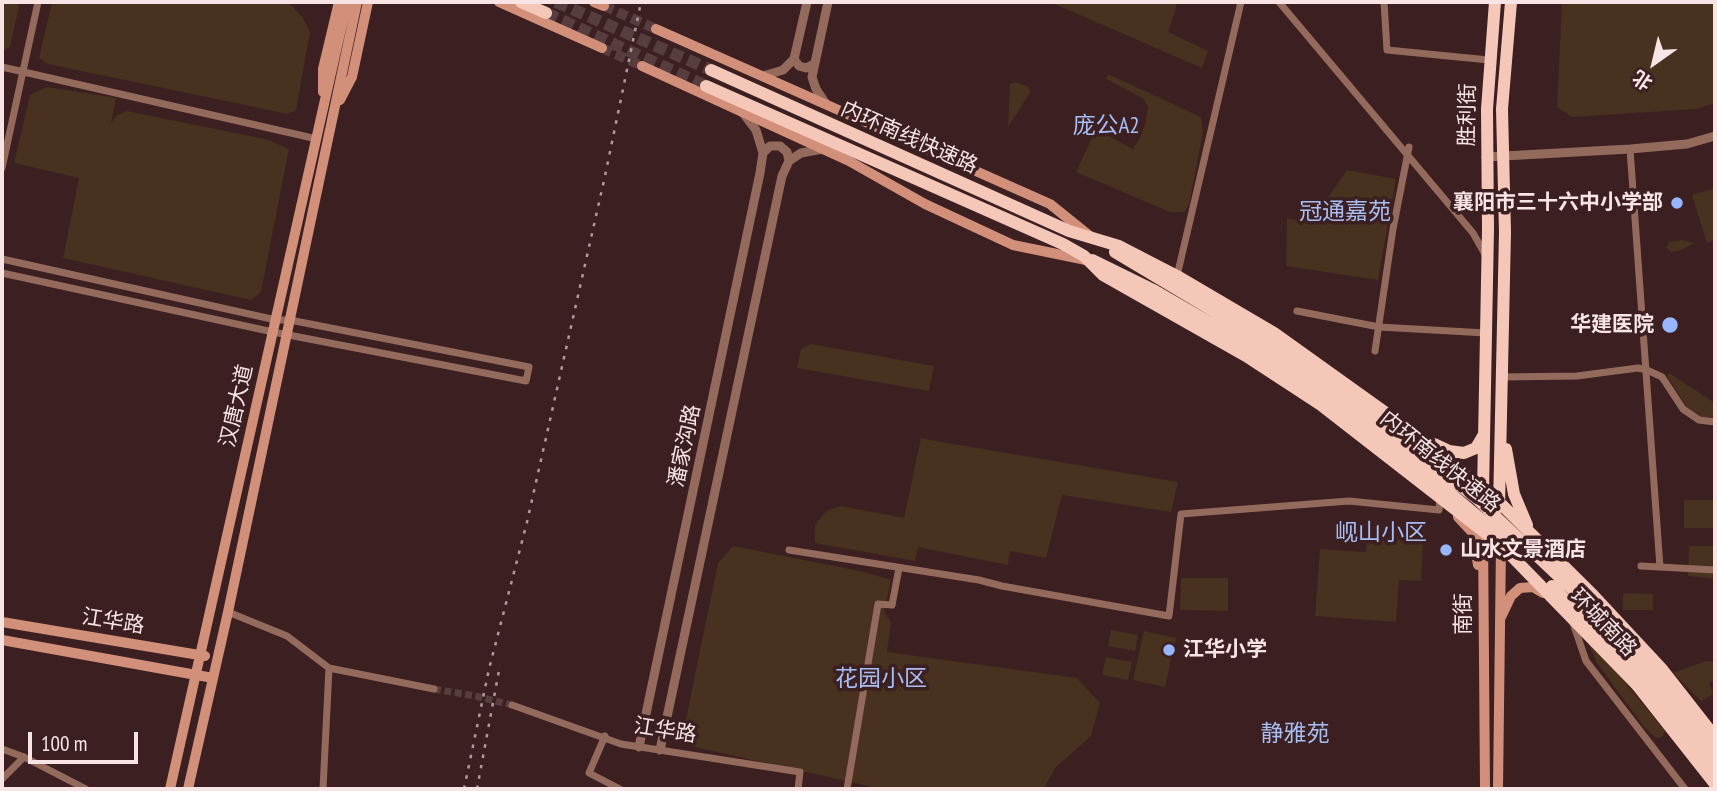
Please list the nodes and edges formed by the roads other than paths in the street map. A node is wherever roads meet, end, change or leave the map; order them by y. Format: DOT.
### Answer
graph roads {
  1 [pos="38,2"];
  2 [pos="339,2"];
  3 [pos="347,2"];
  4 [pos="357,2"];
  5 [pos="368,2"];
  6 [pos="499,2"];
  7 [pos="522,2"];
  8 [pos="807,2"];
  9 [pos="828,2"];
  10 [pos="1241,2"];
  11 [pos="1279,2"];
  12 [pos="1384,2"];
  13 [pos="1495,2"];
  14 [pos="1511,2"];
  15 [pos="547,13"];
  16 [pos="656,29"];
  17 [pos="346,32"];
  18 [pos="602,48"];
  19 [pos="794,59"];
  20 [pos="1489,60"];
  21 [pos="814,64"];
  22 [pos="642,66"];
  23 [pos="2,67"];
  24 [pos="711,70"];
  25 [pos="23,71"];
  26 [pos="763,76"];
  27 [pos="706,86"];
  28 [pos="826,104"];
  29 [pos="329,109"];
  30 [pos="743,113"];
  31 [pos="871,124"];
  32 [pos="1715,136"];
  33 [pos="317,139"];
  34 [pos="865,139"];
  35 [pos="823,149"];
  36 [pos="1630,149"];
  37 [pos="1408,151"];
  38 [pos="763,153"];
  39 [pos="1486,156"];
  40 [pos="1502,156"];
  41 [pos="789,161"];
  42 [pos="2,169"];
  43 [pos="1488,229"];
  44 [pos="1093,238"];
  45 [pos="1086,258"];
  46 [pos="2,259"];
  47 [pos="1488,259"];
  48 [pos="2,273"];
  49 [pos="1177,276"];
  50 [pos="1158,285"];
  51 [pos="1297,311"];
  52 [pos="1171,313"];
  53 [pos="276,320"];
  54 [pos="290,320"];
  55 [pos="1379,327"];
  56 [pos="273,332"];
  57 [pos="1486,333"];
  58 [pos="287,334"];
  59 [pos="1375,351"];
  60 [pos="1647,370"];
  61 [pos="1501,377"];
  62 [pos="1500,405"];
  63 [pos="1715,422"];
  64 [pos="1416,436"];
  65 [pos="1483,436"];
  66 [pos="1483,489"];
  67 [pos="1443,499"];
  68 [pos="1499,502"];
  69 [pos="1483,531"];
  70 [pos="1501,545"];
  71 [pos="789,550"];
  72 [pos="1557,559"];
  73 [pos="1641,566"];
  74 [pos="1660,567"];
  75 [pos="899,568"];
  76 [pos="1715,570"];
  77 [pos="1550,596"];
  78 [pos="1483,599"];
  79 [pos="228,612"];
  80 [pos="1570,617"];
  81 [pos="1500,620"];
  82 [pos="2,622"];
  83 [pos="2,640"];
  84 [pos="201,656"];
  85 [pos="218,659"];
  86 [pos="329,668"];
  87 [pos="196,675"];
  88 [pos="213,678"];
  89 [pos="434,689"];
  90 [pos="512,705"];
  91 [pos="605,736"];
  92 [pos="1715,737"];
  93 [pos="639,747"];
  94 [pos="2,749"];
  95 [pos="660,750"];
  96 [pos="1715,751"];
  97 [pos="24,757"];
  98 [pos="1715,768"];
  99 [pos="2,779"];
  100 [pos="1715,785"];
  101 [pos="86,789"];
  102 [pos="170,789"];
  103 [pos="188,789"];
  104 [pos="323,789"];
  105 [pos="620,789"];
  106 [pos="798,789"];
  107 [pos="847,789"];
  108 [pos="1485,789"];
  109 [pos="1498,789"];
  110 [pos="1685,789"];
  1 -- 25 [label="street"];
  2 -- 29 [label="main road"];
  3 -- 17 [label="main road"];
  4 -- 17 [label="main road"];
  5 -- 29 [label="main road"];
  6 -- 18 [label="main road"];
  7 -- 15 [label="highway"];
  8 -- 19 [label="street"];
  9 -- 21 [label="street"];
  10 -- 49 [label="street"];
  11 -- 37 [label="street"];
  12 -- 20 [label="street"];
  13 -- 20 [label="highway, 胜利街"];
  14 -- 40 [label="highway, 南街"];
  16 -- 26 [label="main road"];
  17 -- 29 [label="main road, 汉唐大道"];
  19 -- 21 [label="street"];
  19 -- 26 [label="street"];
  20 -- 39 [label="highway, 胜利街"];
  21 -- 28 [label="street"];
  22 -- 30 [label="main road"];
  23 -- 25 [label="street"];
  24 -- 34 [label="highway, 内环南线快速路"];
  25 -- 33 [label="street"];
  25 -- 42 [label="street"];
  26 -- 28 [label="main road"];
  27 -- 45 [label="highway, 内环南线快速路"];
  28 -- 31 [label="main road"];
  29 -- 33 [label="main road, 汉唐大道"];
  29 -- 54 [label="main road, 汉唐大道"];
  30 -- 35 [label="main road"];
  30 -- 38 [label="street"];
  31 -- 34 [label="main road"];
  31 -- 44 [label="main road"];
  32 -- 36 [label="street"];
  33 -- 53 [label="main road, 汉唐大道"];
  34 -- 44 [label="highway, 内环南线快速路"];
  35 -- 41 [label="street"];
  35 -- 45 [label="main road"];
  36 -- 40 [label="street"];
  36 -- 60 [label="street"];
  37 -- 47 [label="street"];
  37 -- 55 [label="street"];
  38 -- 41 [label="street"];
  38 -- 93 [label="street, 潘家沟路"];
  39 -- 40 [label="street"];
  39 -- 43 [label="highway, 胜利街"];
  40 -- 61 [label="highway, 南街"];
  41 -- 95 [label="street, 潘家沟路"];
  43 -- 47 [label="highway, 南街"];
  44 -- 49 [label="highway, 内环南线快速路"];
  44 -- 50 [label="highway, 内环南线快速路"];
  45 -- 50 [label="highway, 内环南线快速路"];
  45 -- 52 [label="highway, 内环南线快速路"];
  46 -- 53 [label="street"];
  47 -- 57 [label="highway, 南街"];
  48 -- 56 [label="street"];
  49 -- 64 [label="highway, 环城南路"];
  50 -- 96 [label="highway, 内环南线快速路"];
  50 -- 98 [label="highway, 内环南线快速路"];
  51 -- 55 [label="street"];
  52 -- 67 [label="highway, 环城南路"];
  53 -- 54 [label="street"];
  53 -- 56 [label="main road, 汉唐大道"];
  54 -- 58 [label="main road, 汉唐大道"];
  54 -- 58 [label="street"];
  55 -- 57 [label="street"];
  55 -- 59 [label="street"];
  56 -- 58 [label="street"];
  56 -- 84 [label="main road, 汉唐大道"];
  57 -- 65 [label="highway, 南街"];
  58 -- 79 [label="main road, 汉唐大道"];
  60 -- 61 [label="street"];
  60 -- 63 [label="street"];
  60 -- 74 [label="street"];
  61 -- 62 [label="highway, 南街"];
  62 -- 68 [label="highway, 南街"];
  62 -- 72 [label="highway"];
  64 -- 65 [label="highway"];
  64 -- 66 [label="highway, 环城南路"];
  65 -- 66 [label="highway, 南街"];
  66 -- 68 [label="highway, 环城南路"];
  66 -- 69 [label="highway, 南街"];
  67 -- 69 [label="highway, 环城南路"];
  67 -- 75 [label="street"];
  67 -- 78 [label="main road"];
  68 -- 70 [label="highway, 南街"];
  68 -- 72 [label="highway, 环城南路"];
  69 -- 70 [label="highway, 环城南路"];
  69 -- 78 [label="main road, 南街"];
  70 -- 77 [label="highway, 环城南路"];
  70 -- 81 [label="main road, 南街"];
  71 -- 75 [label="street"];
  72 -- 92 [label="highway, 环城南路"];
  73 -- 74 [label="street"];
  74 -- 76 [label="street"];
  75 -- 107 [label="street"];
  77 -- 80 [label="highway, 环城南路"];
  77 -- 81 [label="main road"];
  78 -- 108 [label="main road, 南街"];
  79 -- 85 [label="main road, 汉唐大道"];
  79 -- 86 [label="street"];
  80 -- 100 [label="highway, 环城南路"];
  80 -- 110 [label="street"];
  81 -- 109 [label="main road, 南街"];
  82 -- 84 [label="main road, 江华路"];
  83 -- 87 [label="main road, 江华路"];
  84 -- 85 [label="main road, 江华路"];
  84 -- 87 [label="main road, 汉唐大道"];
  85 -- 88 [label="main road, 汉唐大道"];
  86 -- 89 [label="street"];
  86 -- 104 [label="street"];
  87 -- 88 [label="main road, 江华路"];
  87 -- 102 [label="main road, 汉唐大道"];
  88 -- 103 [label="main road, 汉唐大道"];
  90 -- 91 [label="street, 江华路"];
  91 -- 93 [label="street, 江华路"];
  91 -- 105 [label="street"];
  93 -- 95 [label="street, 江华路"];
  94 -- 97 [label="street"];
  95 -- 106 [label="street, 江华路"];
  97 -- 99 [label="street"];
  97 -- 101 [label="street"];
}
